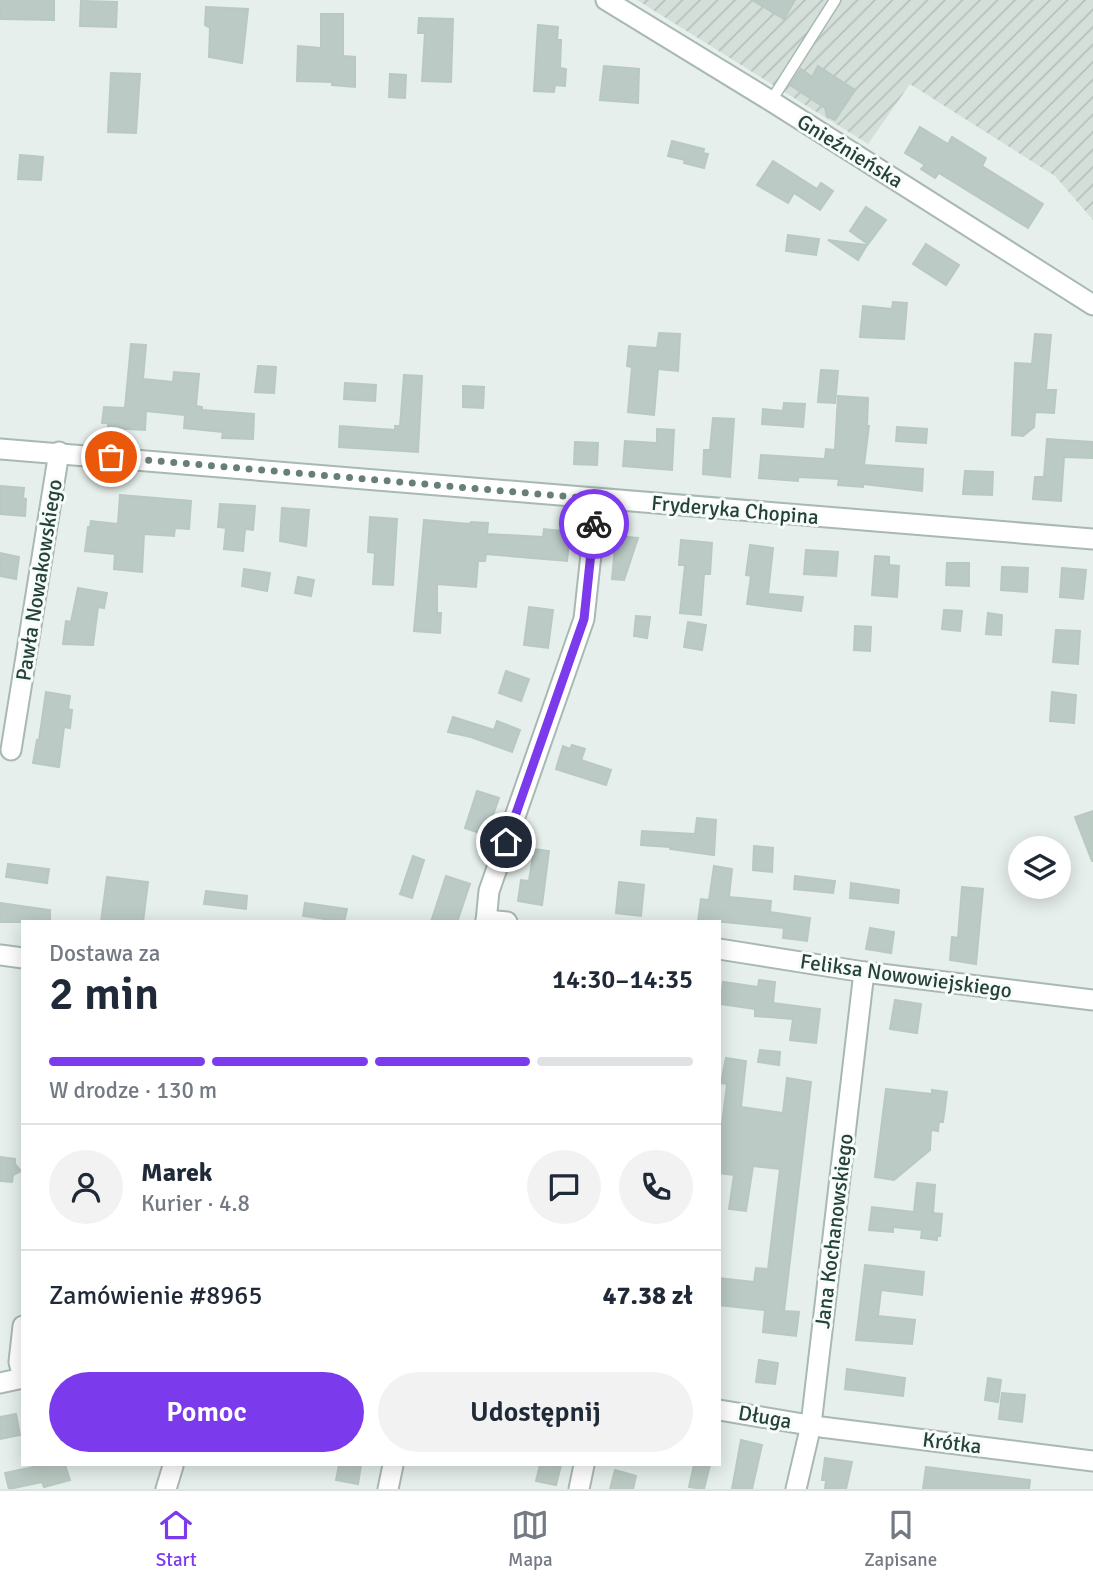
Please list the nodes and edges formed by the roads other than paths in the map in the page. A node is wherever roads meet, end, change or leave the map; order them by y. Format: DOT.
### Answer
graph roads {
  1 [pos="606,0"];
  2 [pos="835,0"];
  3 [pos="771,101"];
  4 [pos="1093,305"];
  5 [pos="0,449"];
  6 [pos="59,452"];
  7 [pos="597,499"];
  8 [pos="1093,538"];
  9 [pos="12,750"];
  10 [pos="486,920"];
  11 [pos="721,949"];
  12 [pos="0,956"];
  13 [pos="21,958"];
  14 [pos="864,972"];
  15 [pos="1093,1000"];
  16 [pos="21,1344"];
  17 [pos="21,1370"];
  18 [pos="21,1378"];
  19 [pos="0,1383"];
  20 [pos="721,1410"];
  21 [pos="811,1425"];
  22 [pos="1093,1461"];
  23 [pos="173,1466"];
  24 [pos="393,1466"];
  25 [pos="584,1466"];
  26 [pos="166,1489"];
  27 [pos="388,1489"];
  28 [pos="579,1489"];
  29 [pos="796,1489"];
  1 -- 3 [label="street, Gnieźnieńska"];
  2 -- 3 [label="lane"];
  3 -- 4 [label="street, Gnieźnieńska"];
  5 -- 6 [label="street, Fryderyka Chopina"];
  6 -- 7 [label="street, Fryderyka Chopina"];
  6 -- 9 [label="street, Pawła Nowakowskiego"];
  7 -- 8 [label="street, Fryderyka Chopina"];
  7 -- 10 [label="street"];
  11 -- 14 [label="street, Feliksa Nowowiejskiego"];
  12 -- 13 [label="street"];
  14 -- 15 [label="street, Feliksa Nowowiejskiego"];
  14 -- 21 [label="street, Jana Kochanowskiego"];
  16 -- 17 [label="street"];
  18 -- 19 [label="street"];
  20 -- 21 [label="street, Długa"];
  21 -- 22 [label="street, Krótka"];
  21 -- 29 [label="street, Jana Kochanowskiego"];
  23 -- 26 [label="street"];
  24 -- 27 [label="street"];
  25 -- 28 [label="street"];
}
